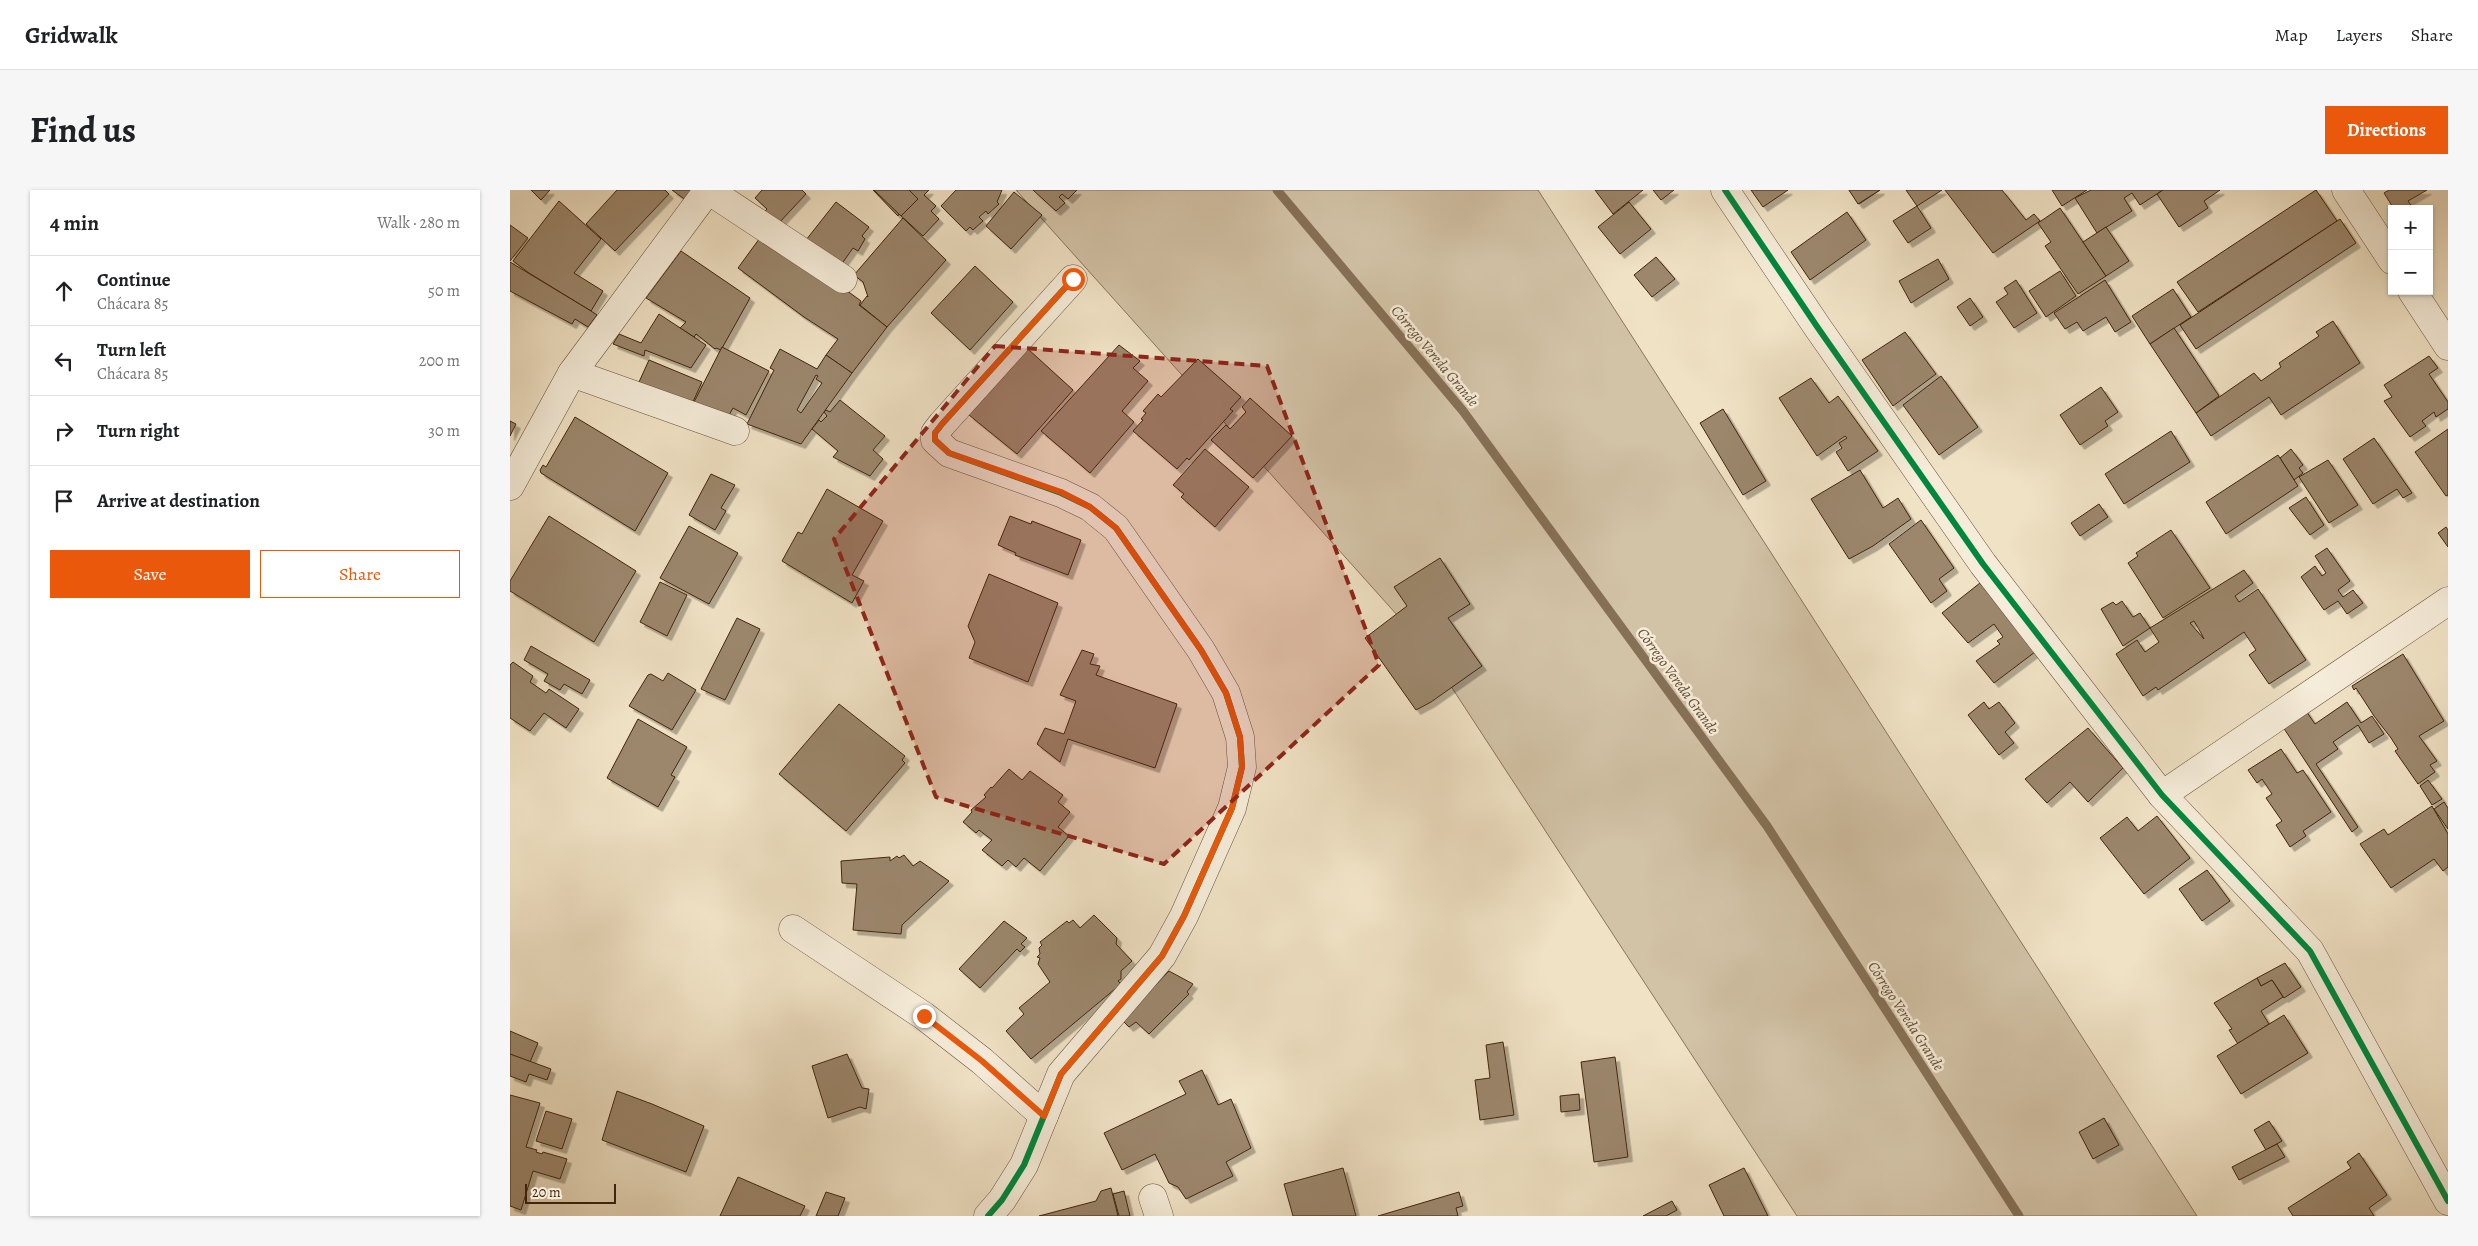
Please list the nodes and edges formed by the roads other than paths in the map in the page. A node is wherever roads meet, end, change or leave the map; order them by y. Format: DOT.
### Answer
graph roads {
  1 [pos="708,190"];
  2 [pos="1726,190"];
  3 [pos="2346,190"];
  4 [pos="2388,254"];
  5 [pos="843,279"];
  6 [pos="1073,279"];
  7 [pos="2415,295"];
  8 [pos="2448,346"];
  9 [pos="572,373"];
  10 [pos="734,431"];
  11 [pos="510,486"];
  12 [pos="2448,600"];
  13 [pos="2162,795"];
  14 [pos="792,929"];
  15 [pos="1044,1116"];
  16 [pos="2448,1200"];
  17 [pos="988,1216"];
  1 -- 5 [label="street"];
  1 -- 9 [label="street"];
  2 -- 13 [label="street"];
  3 -- 4 [label="street"];
  6 -- 15 [label="street"];
  7 -- 8 [label="street"];
  9 -- 10 [label="street"];
  9 -- 11 [label="street"];
  12 -- 13 [label="street"];
  13 -- 16 [label="street"];
  14 -- 15 [label="street"];
  15 -- 17 [label="street"];
}
